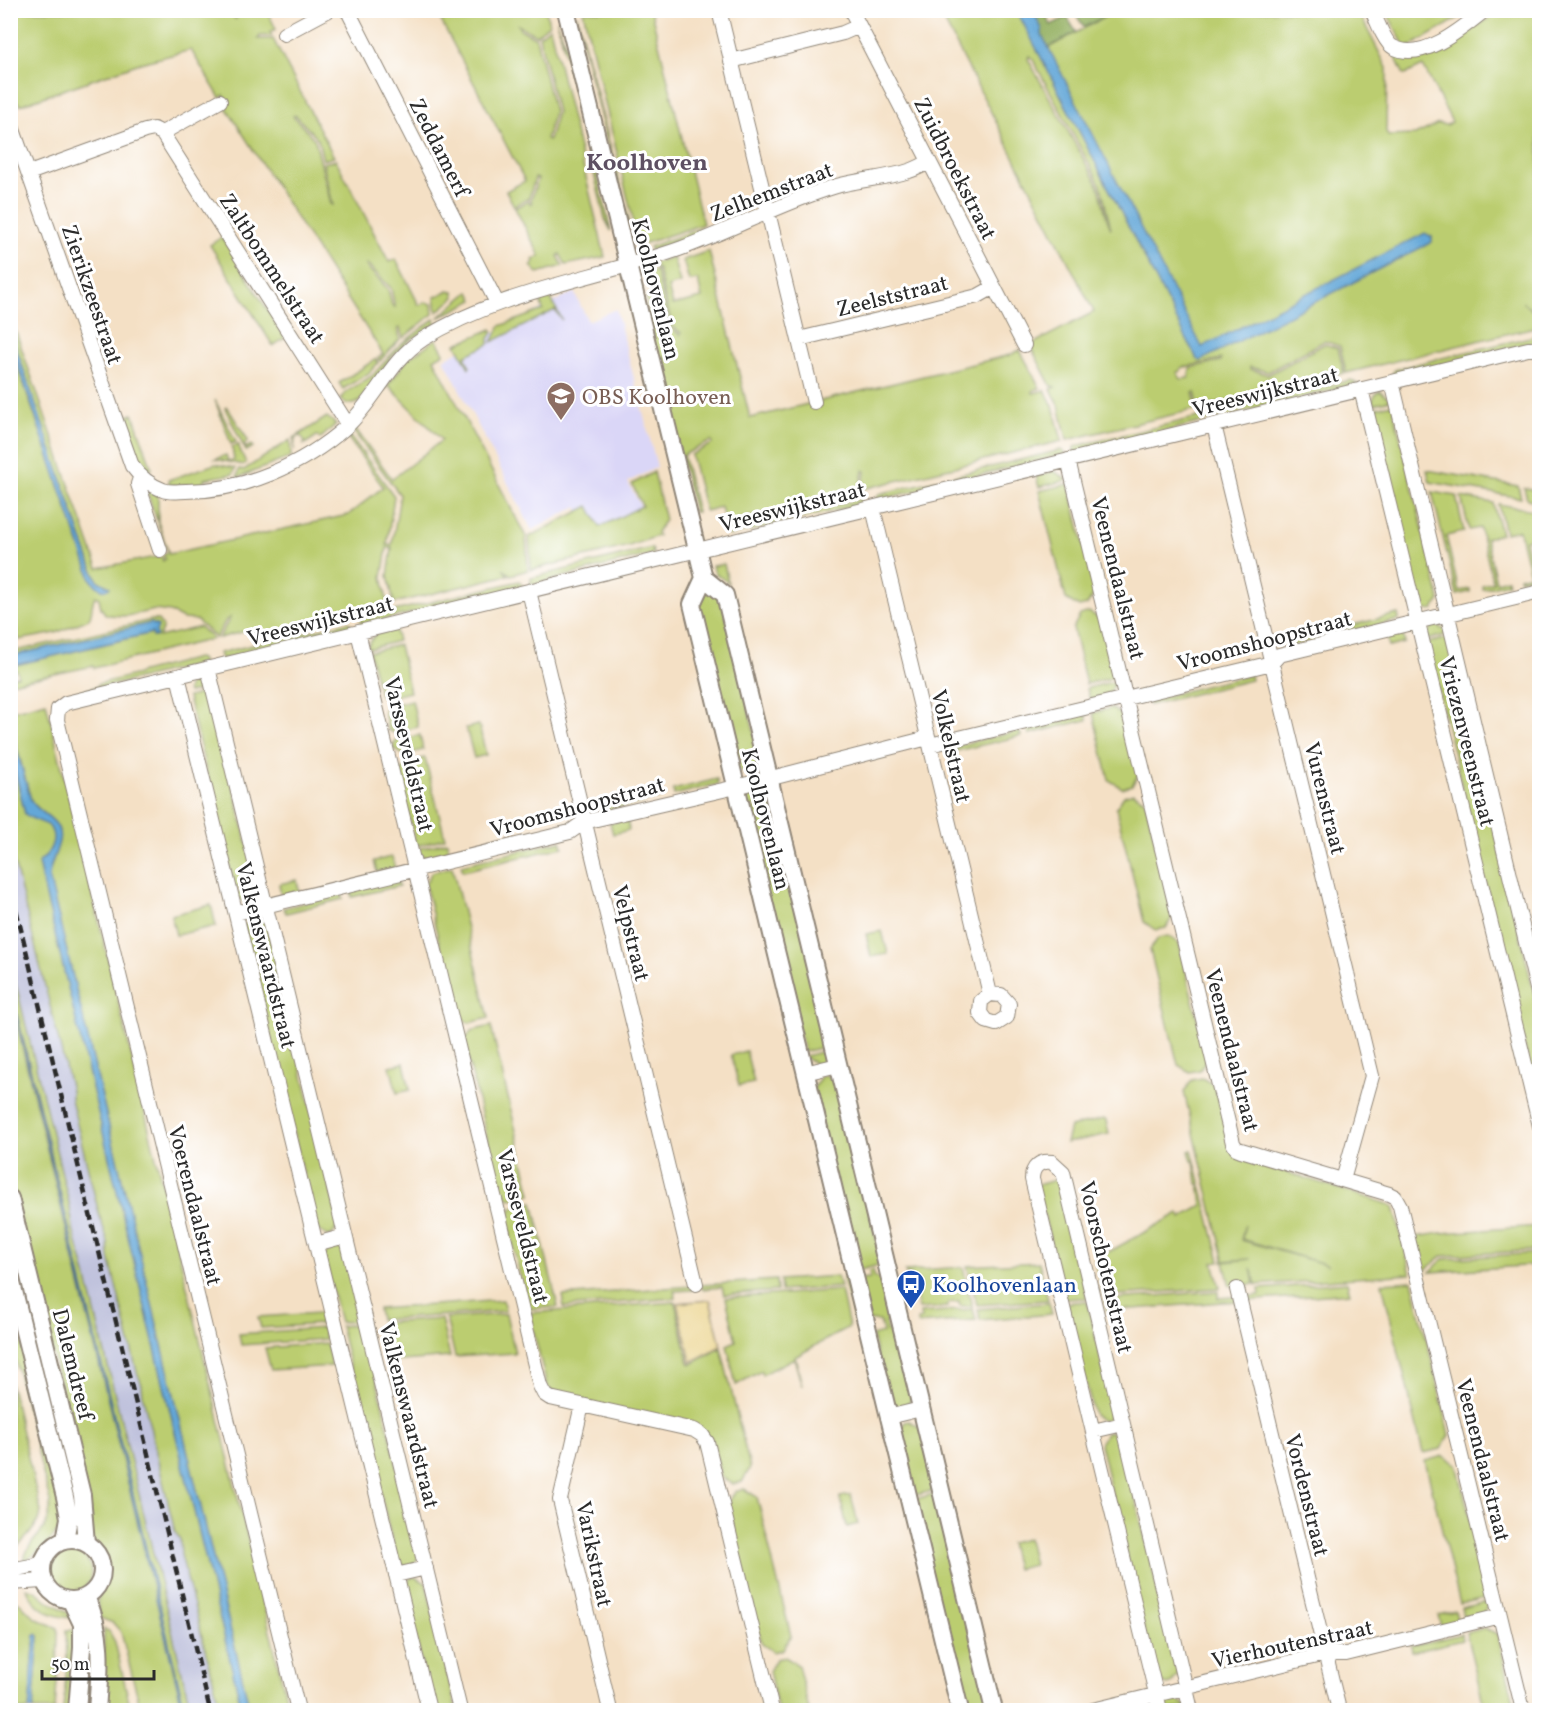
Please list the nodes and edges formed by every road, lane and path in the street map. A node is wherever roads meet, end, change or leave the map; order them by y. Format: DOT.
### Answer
graph roads {
  1 [pos="329,10"];
  2 [pos="346,10"];
  3 [pos="566,10"];
  4 [pos="719,10"];
  5 [pos="851,10"];
  6 [pos="1372,10"];
  7 [pos="1485,10"];
  8 [pos="859,26"];
  9 [pos="284,33"];
  10 [pos="731,61"];
  11 [pos="220,101"];
  12 [pos="10,121"];
  13 [pos="162,133"];
  14 [pos="929,162"];
  15 [pos="29,172"];
  16 [pos="767,211"];
  17 [pos="629,264"];
  18 [pos="994,287"];
  19 [pos="497,303"];
  20 [pos="799,339"];
  21 [pos="1024,345"];
  22 [pos="1539,350"];
  23 [pos="1392,382"];
  24 [pos="1361,389"];
  25 [pos="814,402"];
  26 [pos="348,425"];
  27 [pos="1214,425"];
  28 [pos="1068,460"];
  29 [pos="140,478"];
  30 [pos="873,508"];
  31 [pos="160,550"];
  32 [pos="697,550"];
  33 [pos="704,578"];
  34 [pos="529,591"];
  35 [pos="1539,592"];
  36 [pos="1448,614"];
  37 [pos="1417,622"];
  38 [pos="358,632"];
  39 [pos="1272,663"];
  40 [pos="208,668"];
  41 [pos="178,676"];
  42 [pos="1126,697"];
  43 [pos="58,709"];
  44 [pos="929,741"];
  45 [pos="770,778"];
  46 [pos="736,787"];
  47 [pos="584,822"];
  48 [pos="415,870"];
  49 [pos="265,905"];
  50 [pos="236,913"];
  51 [pos="990,994"];
  52 [pos="1539,1000"];
  53 [pos="838,1065"];
  54 [pos="805,1073"];
  55 [pos="1537,1102"];
  56 [pos="1539,1126"];
  57 [pos="1343,1179"];
  58 [pos="10,1198"];
  59 [pos="345,1236"];
  60 [pos="316,1244"];
  61 [pos="10,1275"];
  62 [pos="696,1284"];
  63 [pos="1237,1289"];
  64 [pos="582,1406"];
  65 [pos="921,1409"];
  66 [pos="888,1417"];
  67 [pos="1123,1424"];
  68 [pos="1093,1431"];
  69 [pos="65,1540"];
  70 [pos="86,1543"];
  71 [pos="426,1568"];
  72 [pos="10,1570"];
  73 [pos="43,1573"];
  74 [pos="396,1575"];
  75 [pos="10,1583"];
  76 [pos="79,1599"];
  77 [pos="1500,1616"];
  78 [pos="1325,1654"];
  79 [pos="1185,1688"];
  80 [pos="1156,1695"];
  81 [pos="77,1710"];
  82 [pos="97,1710"];
  83 [pos="298,1710"];
  84 [pos="429,1710"];
  85 [pos="460,1710"];
  86 [pos="610,1710"];
  87 [pos="772,1710"];
  88 [pos="960,1710"];
  89 [pos="994,1710"];
  90 [pos="1093,1710"];
  91 [pos="1160,1710"];
  92 [pos="1191,1710"];
  93 [pos="1339,1710"];
  94 [pos="1523,1710"];
  1 -- 9 [label="street"];
  2 -- 19 [label="street, Zeddamerf"];
  3 -- 17 [label="street, Koolhovenlaan"];
  4 -- 10 [label="street"];
  5 -- 8 [label="street, Zuidbroekstraat"];
  6 -- 7 [label="street"];
  8 -- 10 [label="street"];
  8 -- 14 [label="street, Zuidbroekstraat"];
  10 -- 16 [label="street"];
  11 -- 13 [label="street"];
  12 -- 15 [label="street, Zierikzeestraat"];
  13 -- 15 [label="street"];
  13 -- 26 [label="street, Zaltbommelstraat"];
  14 -- 16 [label="street, Zelhemstraat"];
  14 -- 18 [label="street, Zuidbroekstraat"];
  15 -- 29 [label="street, Zierikzeestraat"];
  16 -- 17 [label="street, Zelhemstraat"];
  16 -- 20 [label="street"];
  17 -- 19 [label="street"];
  17 -- 32 [label="street, Koolhovenlaan"];
  18 -- 20 [label="street, Zeelststraat"];
  18 -- 21 [label="street, Zuidbroekstraat"];
  19 -- 26 [label="street"];
  20 -- 25 [label="street"];
  22 -- 23 [label="street, Vreeswijkstraat"];
  23 -- 24 [label="street, Vreeswijkstraat"];
  23 -- 36 [label="street, Vriezenveenstraat"];
  24 -- 27 [label="street, Vreeswijkstraat"];
  24 -- 37 [label="street, Vriezenveenstraat"];
  26 -- 29 [label="street"];
  27 -- 28 [label="street, Vreeswijkstraat"];
  27 -- 39 [label="street, Vurenstraat"];
  28 -- 30 [label="street, Vreeswijkstraat"];
  28 -- 42 [label="street, Veenendaalstraat"];
  29 -- 31 [label="street, Zierikzeestraat"];
  30 -- 32 [label="street, Vreeswijkstraat"];
  30 -- 44 [label="street, Volkelstraat"];
  32 -- 33 [label="street, Koolhovenlaan"];
  32 -- 34 [label="street, Vreeswijkstraat"];
  33 -- 45 [label="street, Koolhovenlaan"];
  33 -- 46 [label="street, Koolhovenlaan"];
  34 -- 38 [label="street, Vreeswijkstraat"];
  34 -- 47 [label="street, Velpstraat"];
  35 -- 36 [label="street, Vroomshoopstraat"];
  36 -- 37 [label="street, Vroomshoopstraat"];
  36 -- 52 [label="street, Vriezenveenstraat"];
  37 -- 39 [label="street, Vroomshoopstraat"];
  37 -- 55 [label="street, Vriezenveenstraat"];
  38 -- 40 [label="street, Vreeswijkstraat"];
  38 -- 48 [label="street, Varsseveldstraat"];
  39 -- 42 [label="street, Vroomshoopstraat"];
  39 -- 57 [label="street, Vurenstraat"];
  40 -- 41 [label="street, Vreeswijkstraat"];
  40 -- 49 [label="street, Valkenswaardstraat"];
  41 -- 43 [label="street, Vreeswijkstraat"];
  41 -- 50 [label="street, Valkenswaardstraat"];
  42 -- 44 [label="street, Vroomshoopstraat"];
  42 -- 57 [label="street, Veenendaalstraat"];
  43 -- 83 [label="street, Voerendaalstraat"];
  44 -- 45 [label="street, Vroomshoopstraat"];
  44 -- 51 [label="street, Volkelstraat"];
  45 -- 46 [label="street, Vroomshoopstraat"];
  45 -- 53 [label="street, Koolhovenlaan"];
  46 -- 47 [label="street, Vroomshoopstraat"];
  46 -- 54 [label="street, Koolhovenlaan"];
  47 -- 48 [label="street, Vroomshoopstraat"];
  47 -- 62 [label="street, Velpstraat"];
  48 -- 49 [label="street, Vroomshoopstraat"];
  48 -- 64 [label="street, Varsseveldstraat"];
  49 -- 50 [label="street, Vroomshoopstraat"];
  49 -- 59 [label="street, Valkenswaardstraat"];
  50 -- 60 [label="street, Valkenswaardstraat"];
  53 -- 54 [label="street"];
  53 -- 65 [label="street, Koolhovenlaan"];
  54 -- 66 [label="street, Koolhovenlaan"];
  55 -- 56 [label="street, Vriezenveenstraat"];
  57 -- 77 [label="street, Veenendaalstraat"];
  58 -- 70 [label="street, Dalemdreef"];
  59 -- 60 [label="street"];
  59 -- 71 [label="street, Valkenswaardstraat"];
  60 -- 74 [label="street, Valkenswaardstraat"];
  61 -- 69 [label="street, Dalemdreef"];
  63 -- 78 [label="street, Vordenstraat"];
  64 -- 86 [label="street, Varikstraat"];
  64 -- 87 [label="street, Varsseveldstraat"];
  65 -- 66 [label="street"];
  65 -- 89 [label="street, Koolhovenlaan"];
  66 -- 88 [label="street, Koolhovenlaan"];
  67 -- 68 [label="street"];
  67 -- 68 [label="street, Voorschotenstraat"];
  67 -- 79 [label="street, Voorschotenstraat"];
  68 -- 80 [label="street, Voorschotenstraat"];
  69 -- 70 [label="street"];
  69 -- 73 [label="street"];
  70 -- 76 [label="street"];
  71 -- 74 [label="street"];
  71 -- 85 [label="street, Valkenswaardstraat"];
  72 -- 73 [label="street"];
  73 -- 75 [label="street"];
  73 -- 76 [label="street"];
  74 -- 84 [label="street, Valkenswaardstraat"];
  76 -- 81 [label="street"];
  76 -- 82 [label="street"];
  77 -- 78 [label="street, Vierhoutenstraat"];
  77 -- 94 [label="street, Veenendaalstraat"];
  78 -- 79 [label="street, Vierhoutenstraat"];
  78 -- 93 [label="street, Vordenstraat"];
  79 -- 80 [label="street, Vierhoutenstraat"];
  79 -- 92 [label="street, Voorschotenstraat"];
  80 -- 90 [label="street, Vierhoutenstraat"];
  80 -- 91 [label="street, Voorschotenstraat"];
}
